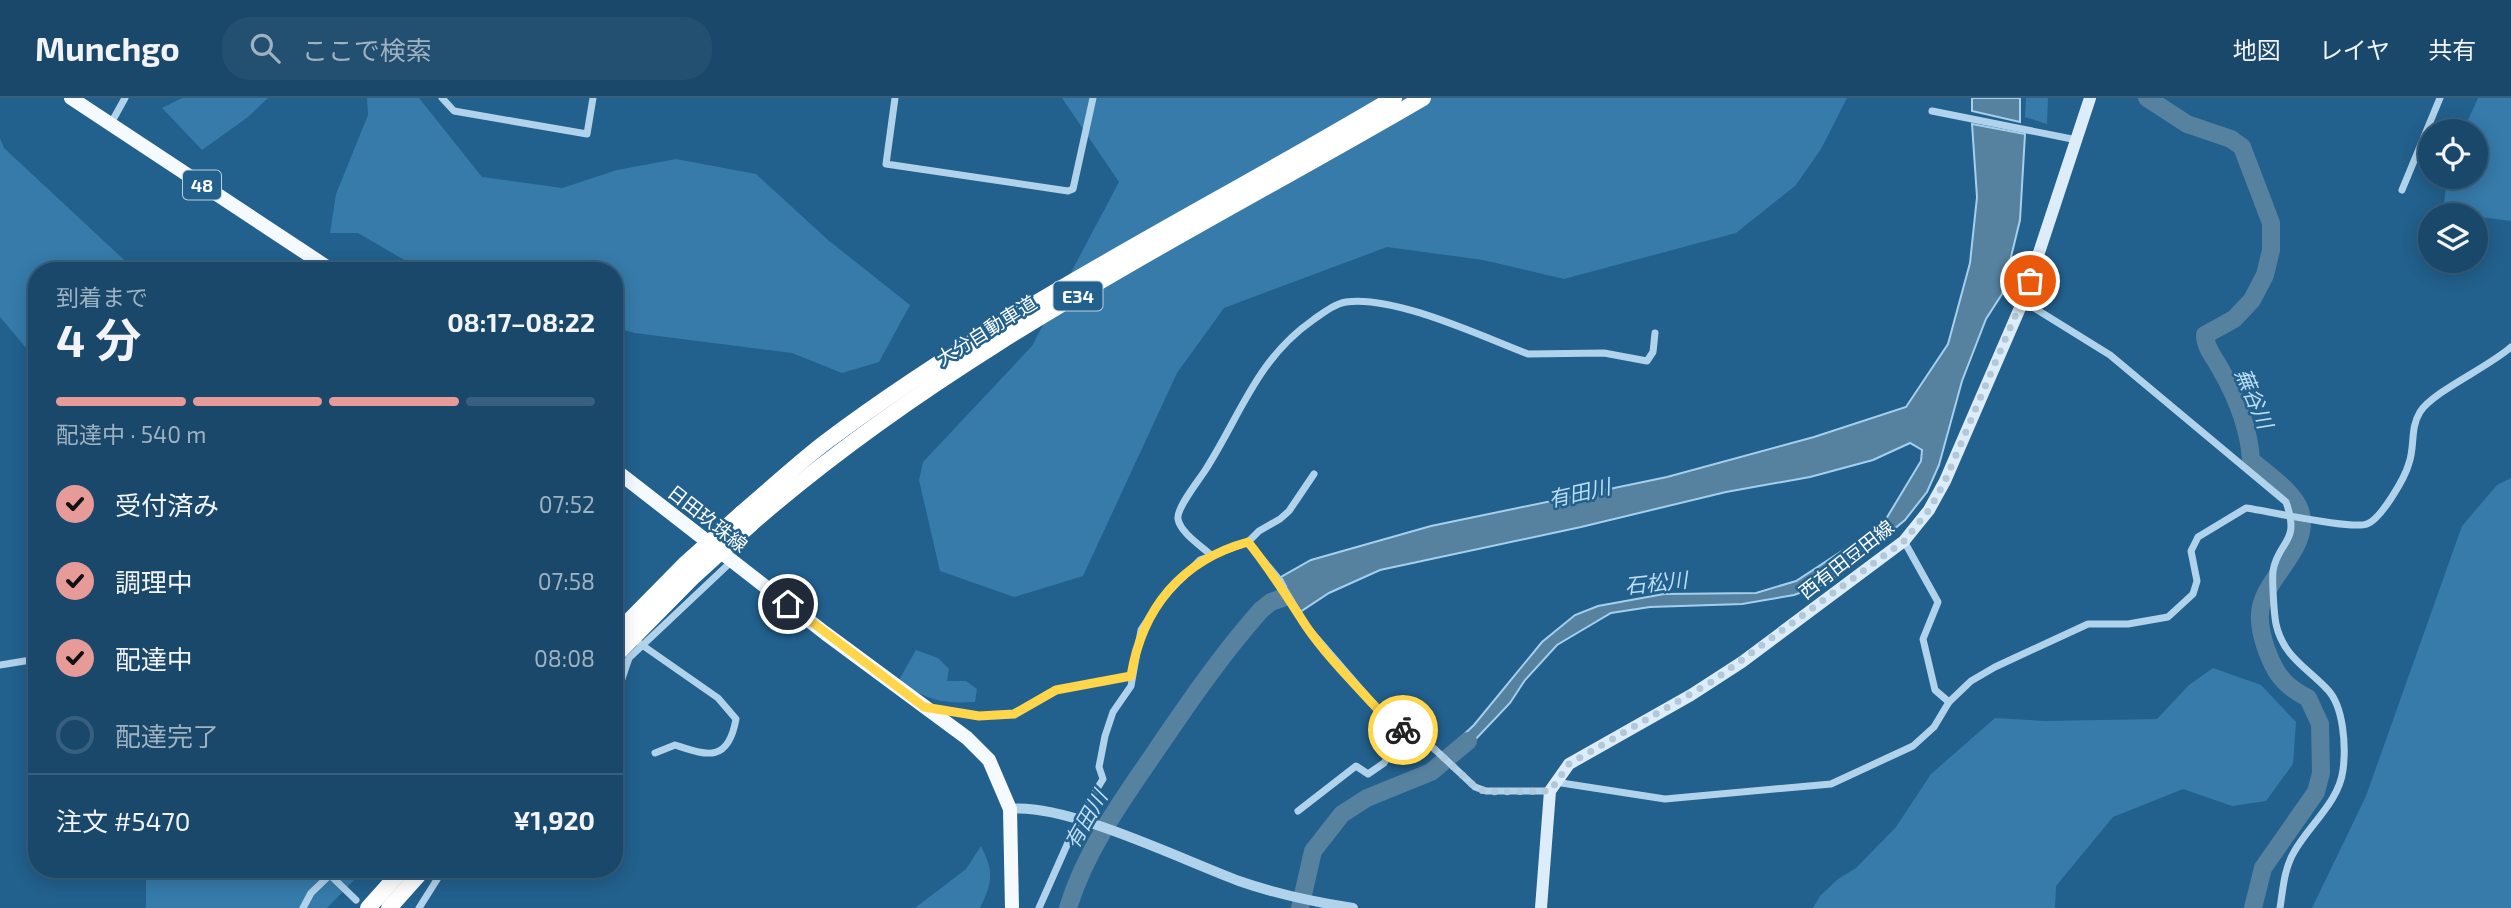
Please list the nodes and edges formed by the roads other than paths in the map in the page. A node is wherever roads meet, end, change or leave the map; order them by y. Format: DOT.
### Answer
graph roads {
  1 [pos="71,98"];
  2 [pos="125,98"];
  3 [pos="442,98"];
  4 [pos="593,98"];
  5 [pos="895,98"];
  6 [pos="1093,98"];
  7 [pos="1394,98"];
  8 [pos="1423,98"];
  9 [pos="2090,98"];
  10 [pos="2440,98"];
  11 [pos="1932,111"];
  12 [pos="110,126"];
  13 [pos="2077,141"];
  14 [pos="2402,190"];
  15 [pos="319,262"];
  16 [pos="2023,301"];
  17 [pos="1655,333"];
  18 [pos="2511,347"];
  19 [pos="1314,474"];
  20 [pos="623,476"];
  21 [pos="2293,515"];
  22 [pos="747,519"];
  23 [pos="1904,541"];
  24 [pos="1248,542"];
  25 [pos="1209,554"];
  26 [pos="732,561"];
  27 [pos="623,625"];
  28 [pos="623,627"];
  29 [pos="642,646"];
  30 [pos="623,648"];
  31 [pos="28,660"];
  32 [pos="0,665"];
  33 [pos="623,676"];
  34 [pos="1131,676"];
  35 [pos="1949,702"];
  36 [pos="924,707"];
  37 [pos="1405,730"];
  38 [pos="655,752"];
  39 [pos="1552,786"];
  40 [pos="1010,809"];
  41 [pos="1298,811"];
  42 [pos="1078,820"];
  43 [pos="326,878"];
  44 [pos="338,878"];
  45 [pos="393,878"];
  46 [pos="416,878"];
  47 [pos="438,878"];
  48 [pos="362,904"];
  49 [pos="303,908"];
  50 [pos="389,908"];
  51 [pos="419,908"];
  52 [pos="1013,908"];
  53 [pos="1039,908"];
  54 [pos="1353,908"];
  55 [pos="1541,908"];
  56 [pos="2280,908"];
  1 -- 12 [label="main road, 48"];
  2 -- 12 [label="street"];
  3 -- 4 [label="street"];
  5 -- 6 [label="street"];
  7 -- 22 [label="highway, 大分自動車道 / E34"];
  8 -- 22 [label="highway, 大分自動車道 / E34"];
  9 -- 13 [label="main road, 西有田豆田線"];
  10 -- 14 [label="street"];
  11 -- 13 [label="street"];
  12 -- 15 [label="main road, 48"];
  13 -- 16 [label="main road, 西有田豆田線"];
  16 -- 21 [label="street"];
  16 -- 23 [label="main road, 西有田豆田線"];
  17 -- 25 [label="street"];
  18 -- 21 [label="street"];
  19 -- 24 [label="street"];
  20 -- 26 [label="main road, 日田玖珠線"];
  21 -- 35 [label="street"];
  21 -- 56 [label="street"];
  22 -- 28 [label="highway, 大分自動車道 / E34, bridge"];
  22 -- 30 [label="highway, 大分自動車道 / E34, bridge"];
  23 -- 35 [label="street"];
  23 -- 39 [label="main road, 西有田豆田線"];
  24 -- 25 [label="street"];
  24 -- 37 [label="street"];
  25 -- 34 [label="street"];
  26 -- 29 [label="street"];
  26 -- 36 [label="main road, 日田玖珠線"];
  27 -- 29 [label="street"];
  29 -- 33 [label="street"];
  29 -- 38 [label="street"];
  31 -- 32 [label="street"];
  34 -- 36 [label="street"];
  34 -- 42 [label="street"];
  35 -- 39 [label="street"];
  36 -- 40 [label="main road, 日田玖珠線"];
  37 -- 39 [label="street"];
  37 -- 41 [label="street"];
  39 -- 55 [label="main road"];
  40 -- 42 [label="street"];
  40 -- 52 [label="main road, 日田玖珠線"];
  42 -- 53 [label="street"];
  42 -- 54 [label="street"];
  43 -- 49 [label="street"];
  44 -- 48 [label="street"];
  45 -- 48 [label="highway"];
  46 -- 50 [label="highway"];
  47 -- 51 [label="street"];
}
